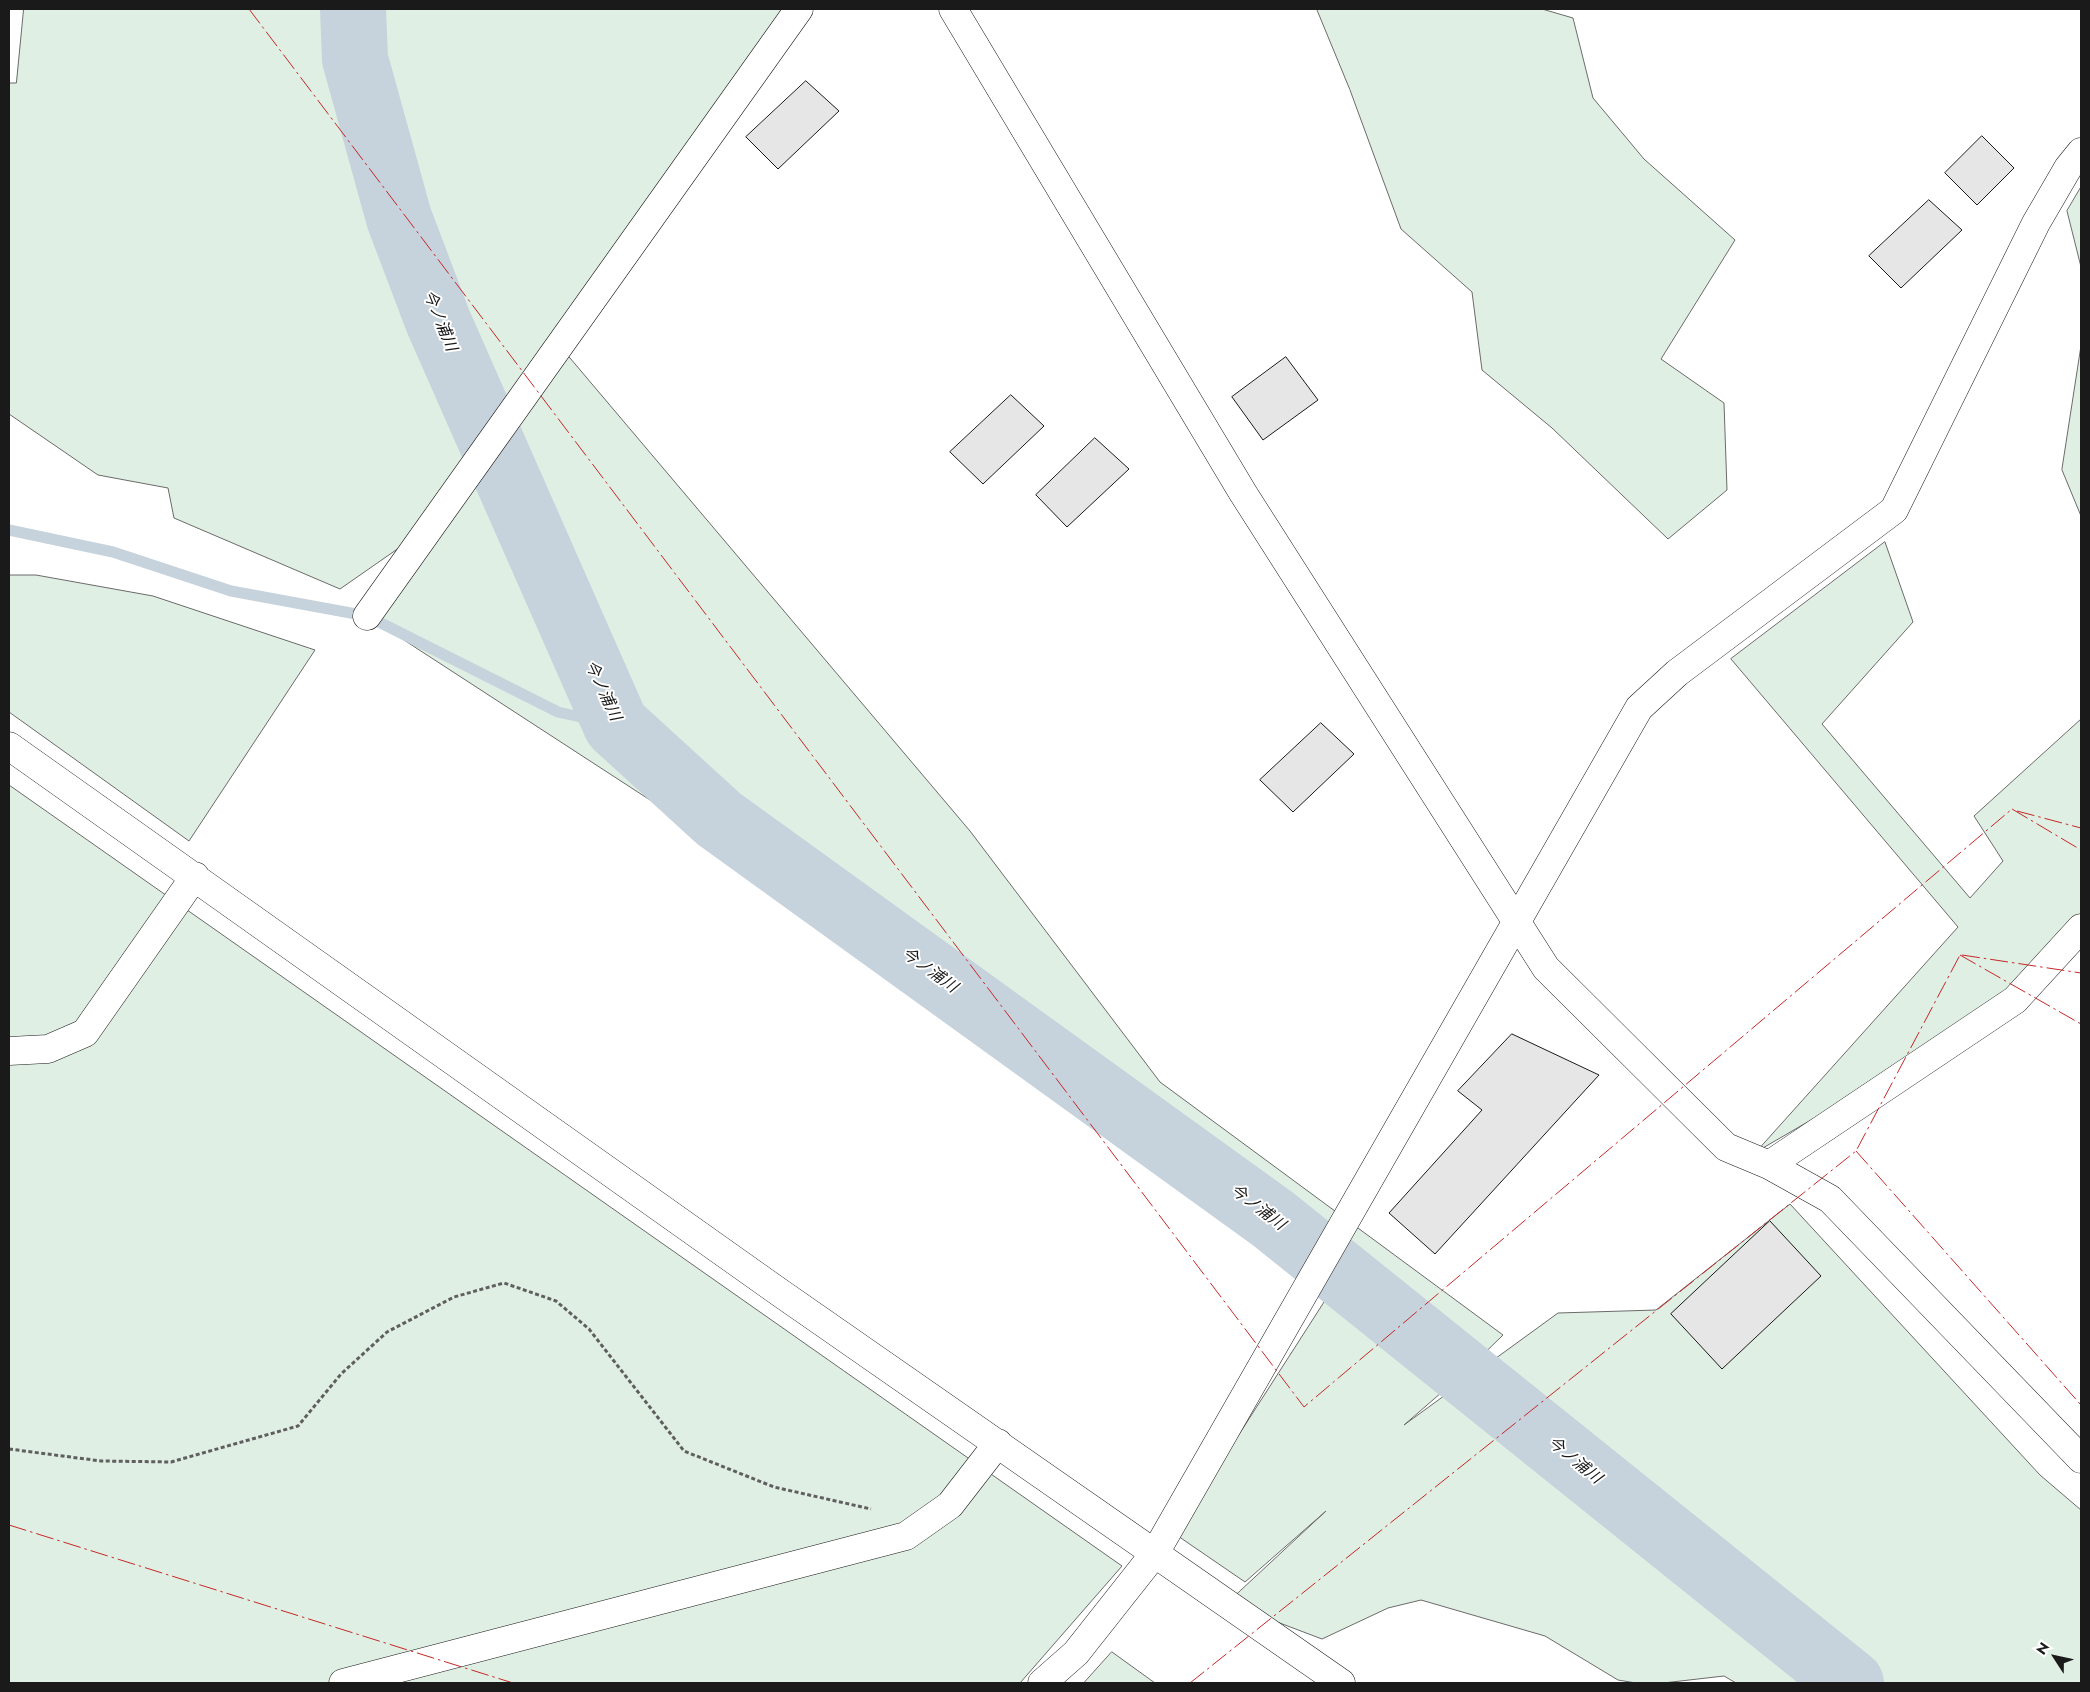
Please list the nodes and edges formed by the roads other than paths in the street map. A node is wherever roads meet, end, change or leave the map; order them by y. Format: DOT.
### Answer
graph roads {
  1 [pos="799,9"];
  2 [pos="953,9"];
  3 [pos="2081,152"];
  4 [pos="367,616"];
  5 [pos="9,746"];
  6 [pos="195,876"];
  7 [pos="1516,923"];
  8 [pos="2081,928"];
  9 [pos="9,1051"];
  10 [pos="1769,1165"];
  11 [pos="998,1443"];
  12 [pos="2081,1459"];
  13 [pos="1155,1553"];
  14 [pos="343,1683"];
  15 [pos="1042,1683"];
  16 [pos="1340,1683"];
  1 -- 4 [label="street"];
  2 -- 7 [label="street"];
  3 -- 7 [label="street"];
  5 -- 6 [label="street"];
  6 -- 9 [label="street"];
  6 -- 11 [label="street"];
  7 -- 10 [label="street"];
  7 -- 13 [label="street"];
  8 -- 10 [label="street"];
  10 -- 12 [label="street"];
  11 -- 13 [label="street"];
  11 -- 14 [label="street"];
  13 -- 15 [label="street"];
  13 -- 16 [label="street"];
}
